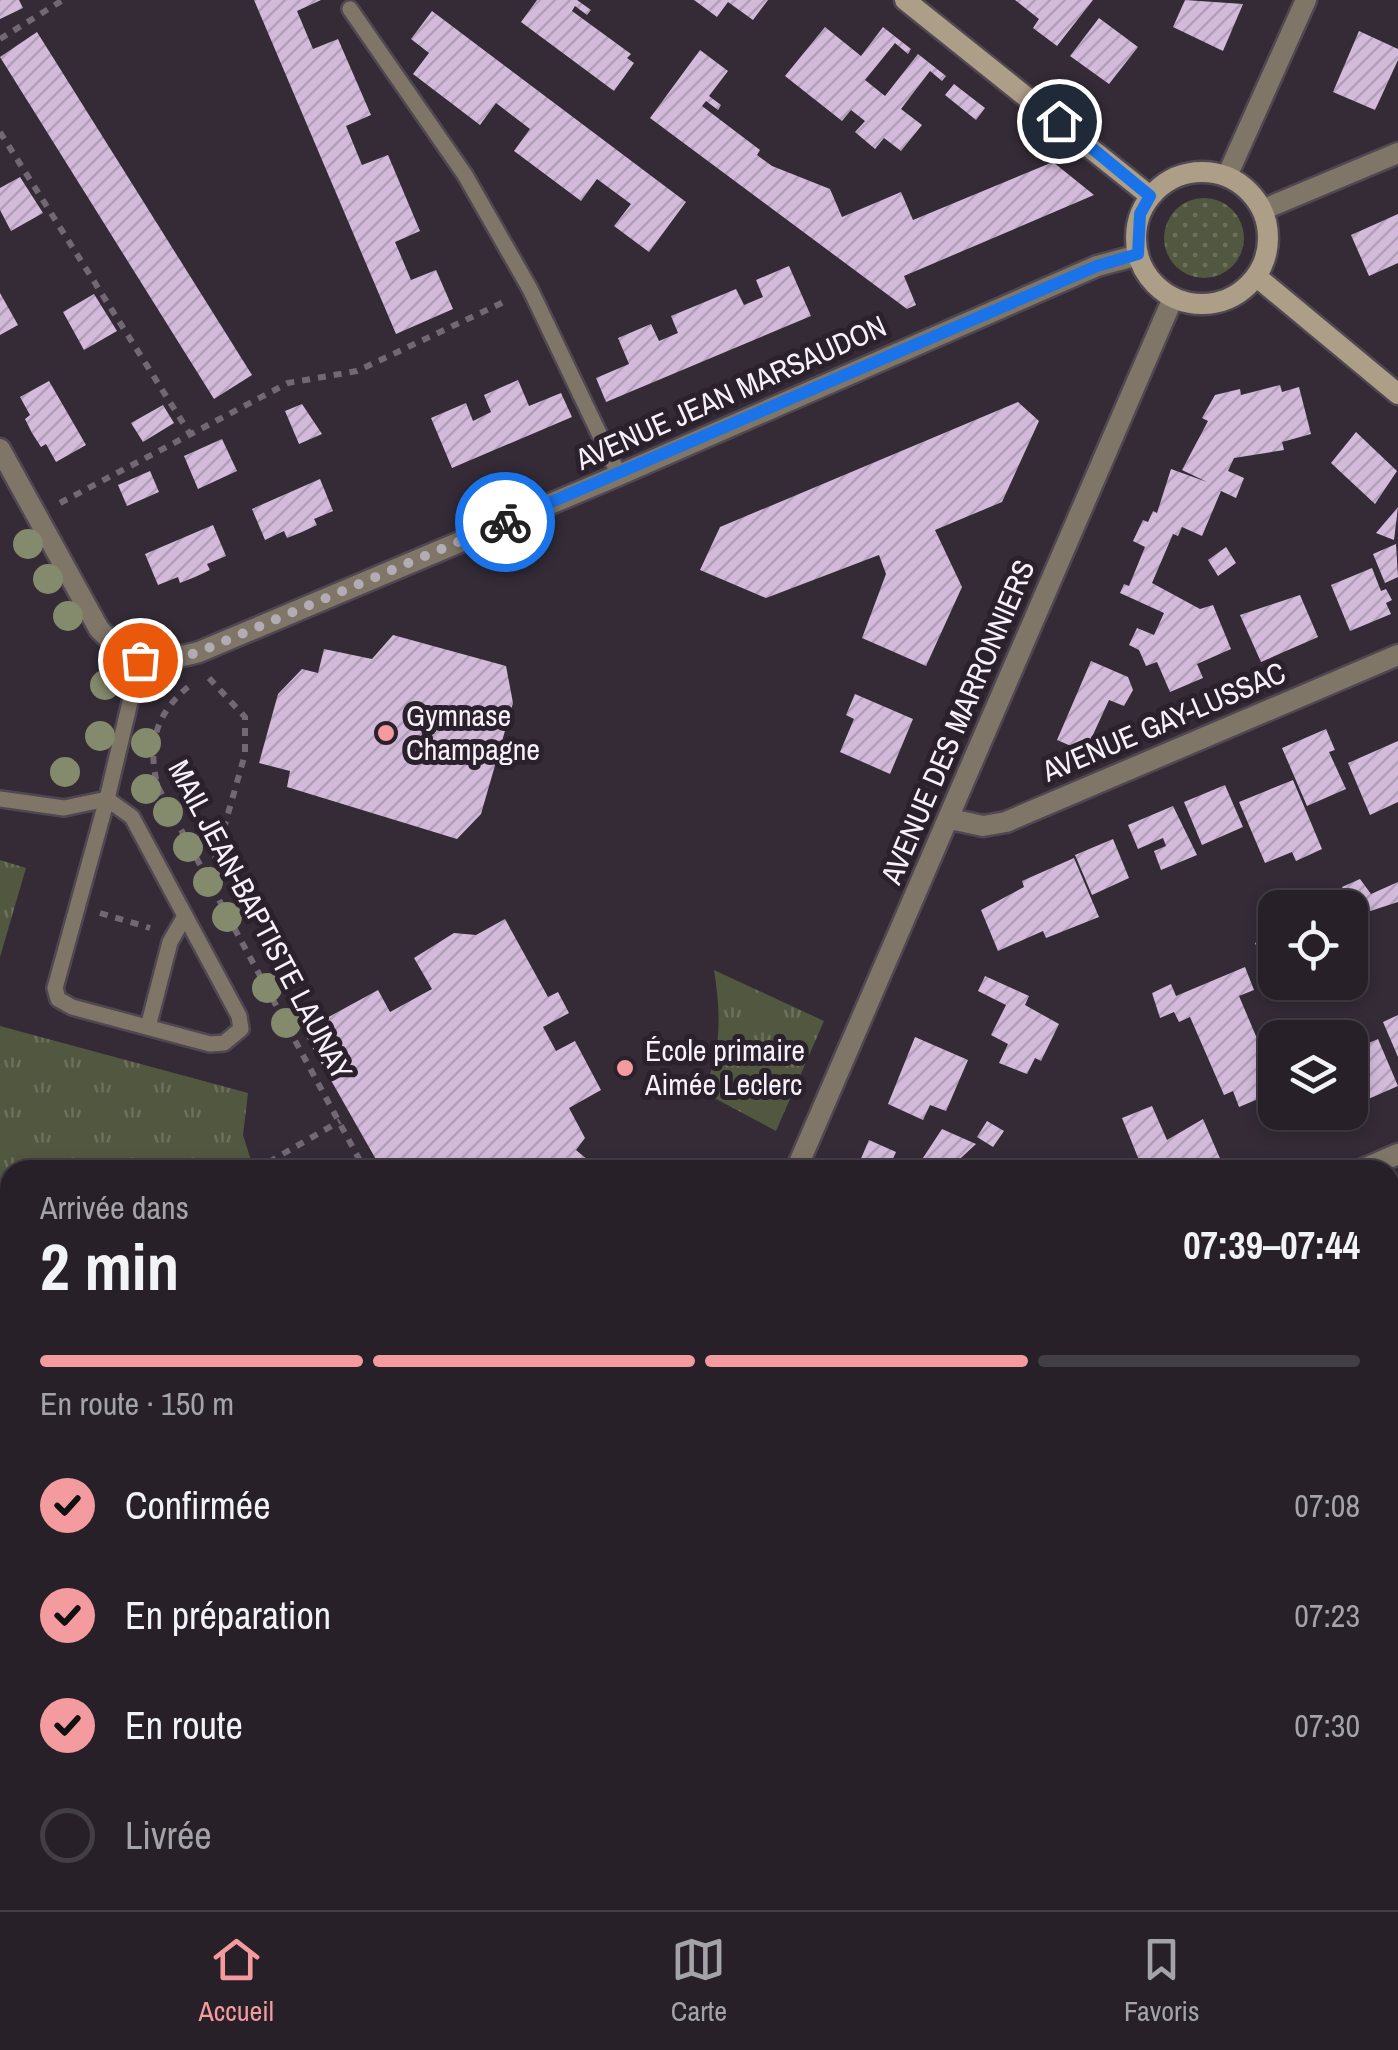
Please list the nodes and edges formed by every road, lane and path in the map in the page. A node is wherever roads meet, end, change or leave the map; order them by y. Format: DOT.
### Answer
graph roads {
  1 [pos="63,0"];
  2 [pos="905,0"];
  3 [pos="1306,0"];
  4 [pos="350,9"];
  5 [pos="0,39"];
  6 [pos="0,132"];
  7 [pos="1398,153"];
  8 [pos="1227,176"];
  9 [pos="1150,196"];
  10 [pos="1262,210"];
  11 [pos="1138,254"];
  12 [pos="1256,277"];
  13 [pos="530,289"];
  14 [pos="1173,298"];
  15 [pos="1398,394"];
  16 [pos="190,434"];
  17 [pos="0,449"];
  18 [pos="620,476"];
  19 [pos="38,518"];
  20 [pos="199,652"];
  21 [pos="1398,655"];
  22 [pos="140,660"];
  23 [pos="209,678"];
  24 [pos="0,798"];
  25 [pos="108,799"];
  26 [pos="950,819"];
  27 [pos="209,878"];
  28 [pos="78,907"];
  29 [pos="184,916"];
  30 [pos="148,1027"];
  31 [pos="340,1122"];
  32 [pos="272,1160"];
  33 [pos="360,1160"];
  34 [pos="800,1160"];
  1 -- 5 [label="path"];
  2 -- 9 [label="street"];
  3 -- 8 [label="street"];
  4 -- 13 [label="lane"];
  6 -- 16 [label="path"];
  7 -- 10 [label="street"];
  8 -- 9 [label="street"];
  8 -- 10 [label="street"];
  9 -- 11 [label="street"];
  10 -- 12 [label="street"];
  11 -- 14 [label="street"];
  11 -- 18 [label="street, AVENUE JEAN MARSAUDON"];
  12 -- 14 [label="street"];
  12 -- 15 [label="street"];
  13 -- 16 [label="path"];
  13 -- 18 [label="lane"];
  14 -- 26 [label="street, AVENUE DES MARRONNIERS"];
  16 -- 19 [label="path"];
  17 -- 19 [label="street"];
  18 -- 20 [label="street, AVENUE JEAN MARSAUDON"];
  19 -- 22 [label="street"];
  20 -- 22 [label="street, AVENUE JEAN MARSAUDON"];
  20 -- 23 [label="path"];
  21 -- 26 [label="street, AVENUE GAY-LUSSAC"];
  22 -- 25 [label="lane"];
  23 -- 27 [label="path"];
  23 -- 27 [label="path, MAIL JEAN-BAPTISTE LAUNAY"];
  24 -- 25 [label="lane"];
  25 -- 28 [label="lane"];
  25 -- 29 [label="lane"];
  26 -- 34 [label="street, AVENUE DES MARRONNIERS"];
  27 -- 31 [label="path, MAIL JEAN-BAPTISTE LAUNAY"];
  28 -- 29 [label="path"];
  28 -- 30 [label="lane"];
  29 -- 30 [label="lane"];
  29 -- 30 [label="lane"];
  31 -- 32 [label="path"];
  31 -- 33 [label="path, MAIL JEAN-BAPTISTE LAUNAY"];
}
